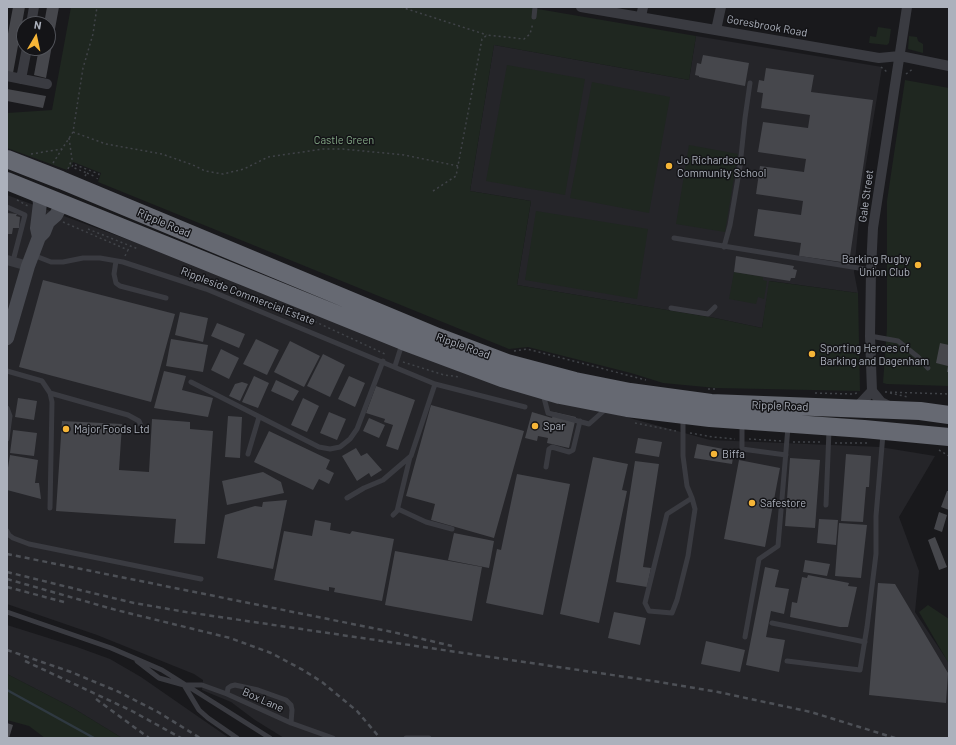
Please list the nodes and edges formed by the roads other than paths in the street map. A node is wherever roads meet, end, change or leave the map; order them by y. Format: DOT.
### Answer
graph roads {
  1 [pos="535,7"];
  2 [pos="581,7"];
  3 [pos="721,7"];
  4 [pos="907,7"];
  5 [pos="642,12"];
  6 [pos="534,17"];
  7 [pos="716,30"];
  8 [pos="25,56"];
  9 [pos="900,56"];
  10 [pos="949,66"];
  11 [pos="7,76"];
  12 [pos="21,79"];
  13 [pos="750,83"];
  14 [pos="47,84"];
  15 [pos="7,159"];
  16 [pos="7,181"];
  17 [pos="33,200"];
  18 [pos="62,204"];
  19 [pos="7,207"];
  20 [pos="39,237"];
  21 [pos="674,238"];
  22 [pos="724,246"];
  23 [pos="10,260"];
  24 [pos="30,261"];
  25 [pos="116,261"];
  26 [pos="871,270"];
  27 [pos="166,298"];
  28 [pos="715,307"];
  29 [pos="671,308"];
  30 [pos="870,336"];
  31 [pos="7,337"];
  32 [pos="403,341"];
  33 [pos="383,361"];
  34 [pos="395,366"];
  35 [pos="928,368"];
  36 [pos="7,371"];
  37 [pos="191,382"];
  38 [pos="436,384"];
  39 [pos="541,389"];
  40 [pos="876,391"];
  41 [pos="50,393"];
  42 [pos="857,401"];
  43 [pos="611,405"];
  44 [pos="525,407"];
  45 [pos="7,408"];
  46 [pos="895,410"];
  47 [pos="682,415"];
  48 [pos="949,415"];
  49 [pos="259,417"];
  50 [pos="580,421"];
  51 [pos="742,421"];
  52 [pos="788,424"];
  53 [pos="829,427"];
  54 [pos="142,428"];
  55 [pos="884,431"];
  56 [pos="949,437"];
  57 [pos="7,439"];
  58 [pos="248,454"];
  59 [pos="786,455"];
  60 [pos="411,456"];
  61 [pos="546,466"];
  62 [pos="347,498"];
  63 [pos="692,498"];
  64 [pos="826,506"];
  65 [pos="50,508"];
  66 [pos="398,509"];
  67 [pos="393,515"];
  68 [pos="452,529"];
  69 [pos="7,531"];
  70 [pos="201,579"];
  71 [pos="7,612"];
  72 [pos="772,623"];
  73 [pos="745,637"];
  74 [pos="864,642"];
  75 [pos="132,656"];
  76 [pos="787,661"];
  77 [pos="184,684"];
  78 [pos="227,694"];
  79 [pos="291,723"];
  80 [pos="422,737"];
  81 [pos="238,738"];
  82 [pos="270,738"];
  83 [pos="333,738"];
  84 [pos="406,738"];
  85 [pos="428,738"];
  1 -- 6 [label="lane"];
  2 -- 5 [label="street, Goresbrook Road"];
  3 -- 7 [label="street"];
  4 -- 9 [label="street, Gale Street"];
  5 -- 7 [label="street, Goresbrook Road"];
  7 -- 9 [label="street, Goresbrook Road"];
  8 -- 12 [label="street"];
  9 -- 10 [label="street, Goresbrook Road"];
  9 -- 26 [label="street, Gale Street"];
  11 -- 12 [label="street"];
  12 -- 14 [label="street"];
  13 -- 22 [label="lane"];
  15 -- 42 [label="highway, Ripple Road"];
  16 -- 17 [label="highway, Ripple Road"];
  17 -- 18 [label="highway, Ripple Road"];
  17 -- 20 [label="street"];
  18 -- 20 [label="street"];
  18 -- 32 [label="highway, Ripple Road"];
  19 -- 23 [label="lane"];
  20 -- 24 [label="street"];
  21 -- 22 [label="lane"];
  22 -- 26 [label="lane"];
  23 -- 24 [label="street"];
  24 -- 25 [label="lane, Rippleside Commercial Estate"];
  24 -- 31 [label="street"];
  25 -- 27 [label="lane"];
  25 -- 33 [label="lane, Rippleside Commercial Estate"];
  26 -- 30 [label="street, Gale Street"];
  28 -- 29 [label="lane"];
  30 -- 35 [label="lane"];
  30 -- 40 [label="street, Gale Street"];
  32 -- 34 [label="lane"];
  32 -- 39 [label="highway, Ripple Road"];
  33 -- 34 [label="lane, Rippleside Commercial Estate"];
  33 -- 49 [label="lane"];
  34 -- 38 [label="lane, Rippleside Commercial Estate"];
  36 -- 41 [label="lane"];
  37 -- 49 [label="lane"];
  38 -- 44 [label="lane, Rippleside Commercial Estate"];
  38 -- 60 [label="lane"];
  39 -- 43 [label="highway, Ripple Road"];
  39 -- 50 [label="lane"];
  40 -- 42 [label="street"];
  40 -- 46 [label="street"];
  41 -- 54 [label="lane"];
  41 -- 65 [label="lane"];
  42 -- 46 [label="highway, Ripple Road"];
  43 -- 47 [label="highway, Ripple Road"];
  43 -- 50 [label="lane"];
  45 -- 57 [label="lane"];
  46 -- 48 [label="highway, Ripple Road"];
  47 -- 51 [label="highway, Ripple Road"];
  47 -- 63 [label="lane"];
  49 -- 58 [label="lane"];
  50 -- 61 [label="lane"];
  51 -- 52 [label="highway, Ripple Road"];
  51 -- 59 [label="lane"];
  52 -- 53 [label="highway, Ripple Road"];
  52 -- 59 [label="lane"];
  53 -- 55 [label="highway, Ripple Road"];
  53 -- 64 [label="lane"];
  55 -- 56 [label="highway, Ripple Road"];
  55 -- 74 [label="lane"];
  59 -- 73 [label="lane"];
  60 -- 62 [label="lane"];
  60 -- 66 [label="lane"];
  63 -- 63 [label="lane"];
  66 -- 67 [label="lane"];
  66 -- 68 [label="lane"];
  69 -- 70 [label="lane"];
  71 -- 75 [label="lane, Box Lane"];
  72 -- 74 [label="lane"];
  74 -- 76 [label="lane"];
  75 -- 77 [label="lane, Box Lane"];
  75 -- 77 [label="lane, Box Lane"];
  77 -- 78 [label="lane, Box Lane"];
  77 -- 81 [label="lane"];
  77 -- 82 [label="lane"];
  78 -- 79 [label="lane, Box Lane"];
  78 -- 79 [label="lane"];
  79 -- 83 [label="lane, Box Lane"];
  80 -- 84 [label="lane"];
  80 -- 85 [label="lane"];
}
